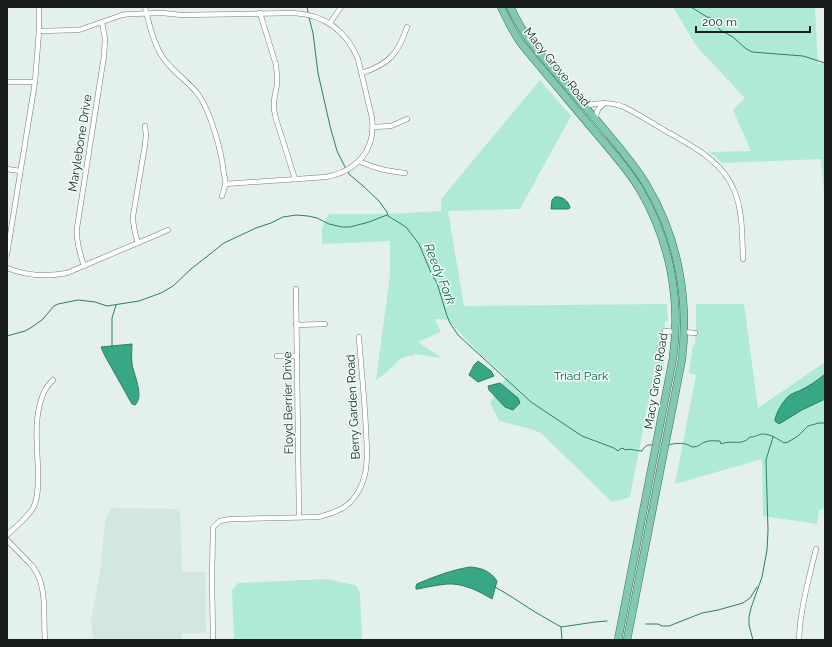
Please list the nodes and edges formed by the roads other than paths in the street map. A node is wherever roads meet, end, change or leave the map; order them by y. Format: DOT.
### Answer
graph roads {
  1 [pos="39,7"];
  2 [pos="145,7"];
  3 [pos="341,7"];
  4 [pos="501,7"];
  5 [pos="510,7"];
  6 [pos="146,13"];
  7 [pos="260,13"];
  8 [pos="102,22"];
  9 [pos="330,23"];
  10 [pos="407,27"];
  11 [pos="39,31"];
  12 [pos="362,73"];
  13 [pos="7,82"];
  14 [pos="34,82"];
  15 [pos="605,103"];
  16 [pos="585,106"];
  17 [pos="583,117"];
  18 [pos="596,119"];
  19 [pos="407,120"];
  20 [pos="145,126"];
  21 [pos="373,127"];
  22 [pos="627,157"];
  23 [pos="359,161"];
  24 [pos="7,169"];
  25 [pos="20,171"];
  26 [pos="405,173"];
  27 [pos="295,180"];
  28 [pos="225,184"];
  29 [pos="222,196"];
  30 [pos="168,230"];
  31 [pos="138,243"];
  32 [pos="7,254"];
  33 [pos="743,259"];
  34 [pos="84,266"];
  35 [pos="7,268"];
  36 [pos="672,274"];
  37 [pos="296,289"];
  38 [pos="325,324"];
  39 [pos="296,325"];
  40 [pos="665,331"];
  41 [pos="676,332"];
  42 [pos="684,332"];
  43 [pos="695,332"];
  44 [pos="359,337"];
  45 [pos="277,356"];
  46 [pos="297,356"];
  47 [pos="53,380"];
  48 [pos="674,401"];
  49 [pos="299,517"];
  50 [pos="7,535"];
  51 [pos="7,540"];
  52 [pos="816,549"];
  53 [pos="619,638"];
  54 [pos="45,640"];
  55 [pos="213,640"];
  56 [pos="627,640"];
  57 [pos="799,640"];
  1 -- 11 [label="street"];
  2 -- 6 [label="street"];
  3 -- 9 [label="street"];
  4 -- 17 [label="main road, Macy Grove Road"];
  5 -- 16 [label="main road, Macy Grove Road"];
  6 -- 7 [label="street"];
  6 -- 8 [label="street"];
  6 -- 28 [label="street"];
  7 -- 9 [label="street"];
  7 -- 27 [label="street"];
  8 -- 11 [label="street"];
  8 -- 34 [label="street, Marylebone Drive"];
  9 -- 12 [label="street"];
  10 -- 12 [label="street"];
  11 -- 14 [label="street"];
  12 -- 21 [label="street"];
  13 -- 14 [label="street"];
  14 -- 25 [label="street"];
  15 -- 16 [label="street"];
  15 -- 18 [label="street"];
  15 -- 33 [label="street"];
  16 -- 18 [label="main road, Macy Grove Road"];
  17 -- 22 [label="main road"];
  17 -- 36 [label="main road, Macy Grove Road"];
  18 -- 22 [label="main road, Macy Grove Road"];
  19 -- 21 [label="street"];
  20 -- 31 [label="street"];
  21 -- 23 [label="street"];
  22 -- 42 [label="main road, Macy Grove Road"];
  23 -- 26 [label="street"];
  23 -- 27 [label="street"];
  24 -- 25 [label="street"];
  25 -- 32 [label="street"];
  27 -- 28 [label="street"];
  28 -- 29 [label="street"];
  30 -- 31 [label="street"];
  31 -- 34 [label="street"];
  34 -- 35 [label="street"];
  36 -- 41 [label="main road, Macy Grove Road"];
  36 -- 42 [label="main road"];
  37 -- 39 [label="street, Floyd Berrier Drive"];
  38 -- 39 [label="street"];
  39 -- 46 [label="street, Floyd Berrier Drive"];
  40 -- 41 [label="street"];
  41 -- 48 [label="main road"];
  41 -- 53 [label="main road, Macy Grove Road"];
  42 -- 43 [label="street"];
  42 -- 48 [label="main road, Macy Grove Road"];
  44 -- 49 [label="street, Berry Garden Road"];
  45 -- 46 [label="street"];
  46 -- 49 [label="street, Floyd Berrier Drive"];
  47 -- 50 [label="street"];
  48 -- 56 [label="main road, Macy Grove Road"];
  49 -- 55 [label="street, Berry Garden Road"];
  51 -- 54 [label="street"];
  52 -- 57 [label="street"];
}
